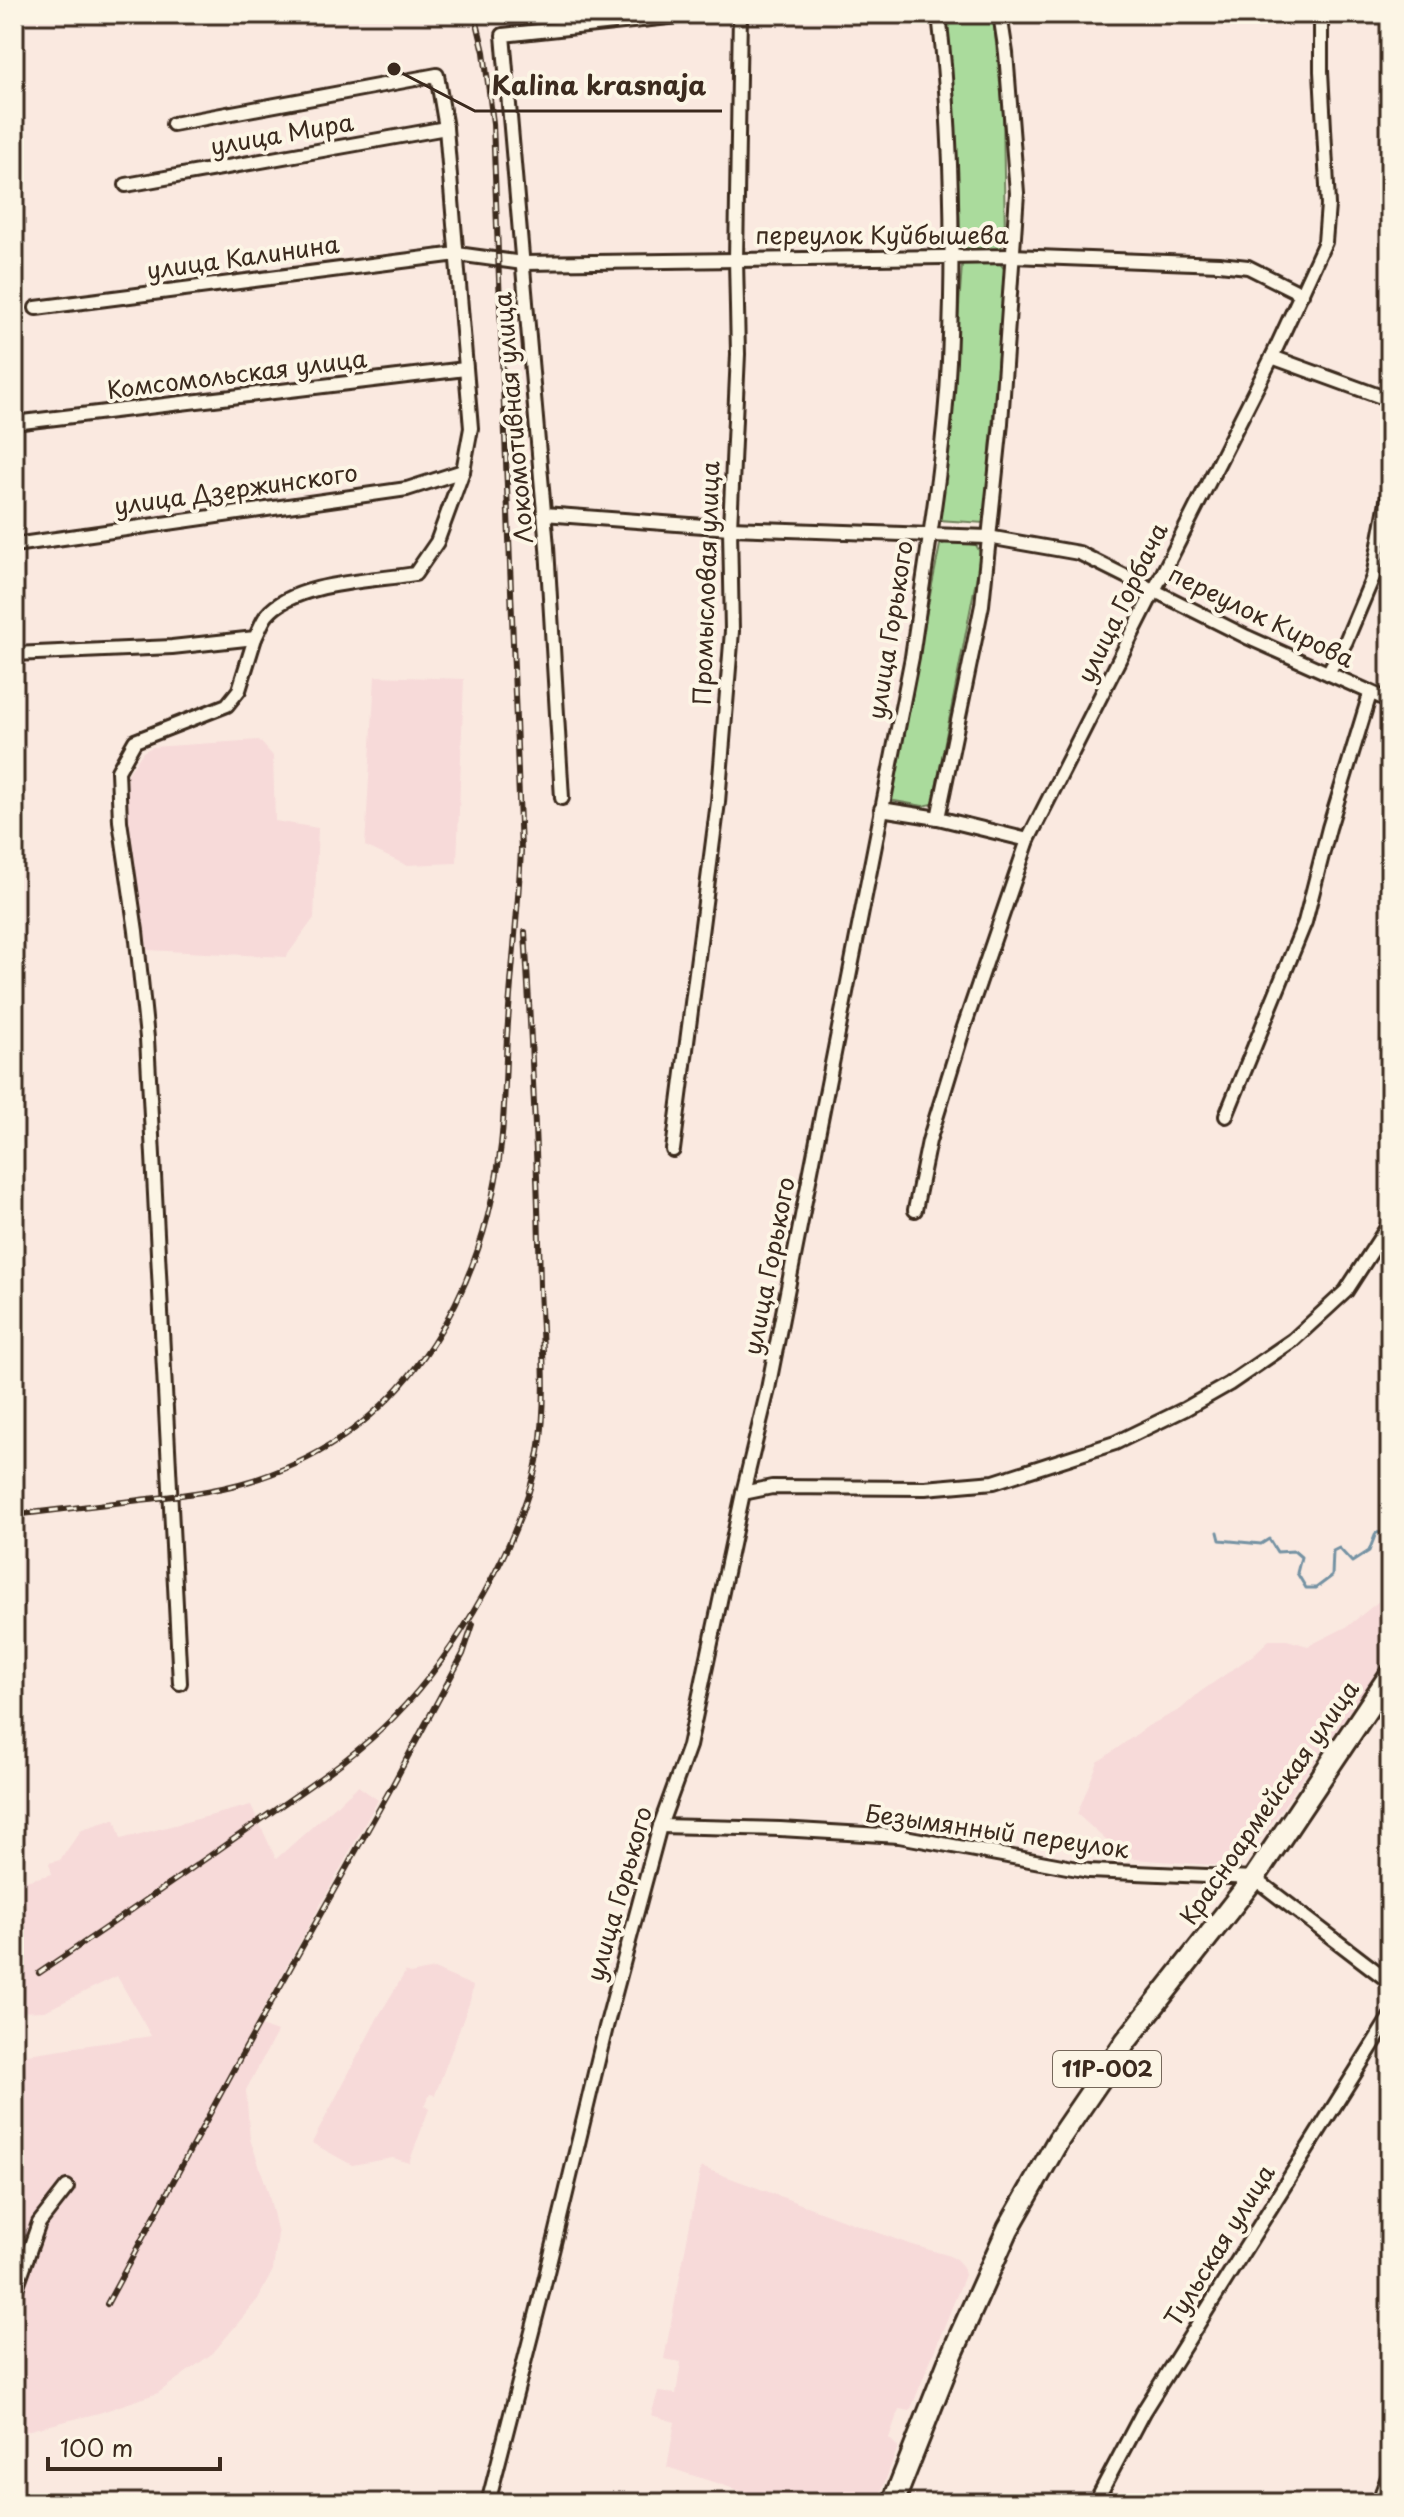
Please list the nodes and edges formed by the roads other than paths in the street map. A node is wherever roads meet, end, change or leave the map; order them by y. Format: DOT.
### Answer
graph roads {
  1 [pos="697,14"];
  2 [pos="740,14"];
  3 [pos="939,14"];
  4 [pos="1000,14"];
  5 [pos="1321,14"];
  6 [pos="173,124"];
  7 [pos="446,128"];
  8 [pos="126,185"];
  9 [pos="457,254"];
  10 [pos="1012,256"];
  11 [pos="736,259"];
  12 [pos="951,259"];
  13 [pos="523,263"];
  14 [pos="1302,294"];
  15 [pos="36,308"];
  16 [pos="1272,357"];
  17 [pos="465,369"];
  18 [pos="1390,400"];
  19 [pos="14,423"];
  20 [pos="463,471"];
  21 [pos="1390,485"];
  22 [pos="544,514"];
  23 [pos="730,528"];
  24 [pos="929,536"];
  25 [pos="988,537"];
  26 [pos="14,545"];
  27 [pos="1153,589"];
  28 [pos="255,638"];
  29 [pos="14,654"];
  30 [pos="1328,673"];
  31 [pos="1370,694"];
  32 [pos="1390,701"];
  33 [pos="562,798"];
  34 [pos="881,809"];
  35 [pos="938,818"];
  36 [pos="1028,840"];
  37 [pos="1226,1116"];
  38 [pos="673,1150"];
  39 [pos="915,1210"];
  40 [pos="1390,1223"];
  41 [pos="743,1493"];
  42 [pos="1390,1675"];
  43 [pos="180,1683"];
  44 [pos="660,1826"];
  45 [pos="1254,1878"];
  46 [pos="1390,1982"];
  47 [pos="1390,2017"];
  48 [pos="67,2187"];
  49 [pos="14,2294"];
  50 [pos="1390,2472"];
  51 [pos="1382,2493"];
  52 [pos="488,2503"];
  53 [pos="893,2503"];
  54 [pos="1095,2503"];
  1 -- 13 [label="street, Локомотивная улица"];
  2 -- 11 [label="street, Промысловая улица"];
  3 -- 12 [label="street, улица Горького"];
  4 -- 10 [label="street"];
  5 -- 14 [label="street, улица Горбача"];
  6 -- 7 [label="street"];
  7 -- 8 [label="street, улица Мира"];
  7 -- 9 [label="street"];
  9 -- 13 [label="street, переулок Куйбышева"];
  9 -- 15 [label="street, улица Калинина"];
  9 -- 17 [label="street"];
  10 -- 12 [label="street, переулок Куйбышева"];
  10 -- 14 [label="street, переулок Куйбышева"];
  10 -- 25 [label="street"];
  11 -- 12 [label="street, переулок Куйбышева"];
  11 -- 13 [label="street, переулок Куйбышева"];
  11 -- 23 [label="street, Промысловая улица"];
  12 -- 24 [label="street, улица Горького"];
  13 -- 22 [label="street, Локомотивная улица"];
  14 -- 16 [label="street, улица Горбача"];
  16 -- 18 [label="street"];
  16 -- 27 [label="street, улица Горбача"];
  17 -- 19 [label="street, Комсомольская улица"];
  17 -- 20 [label="street"];
  20 -- 26 [label="street, улица Дзержинского"];
  20 -- 28 [label="street"];
  21 -- 30 [label="street"];
  22 -- 23 [label="street, переулок Кирова"];
  22 -- 33 [label="street, Локомотивная улица"];
  23 -- 24 [label="street, переулок Кирова"];
  23 -- 38 [label="street, Промысловая улица"];
  24 -- 25 [label="street, переулок Кирова"];
  24 -- 34 [label="street, улица Горького"];
  25 -- 27 [label="street, переулок Кирова"];
  25 -- 35 [label="street"];
  27 -- 30 [label="street, переулок Кирова"];
  27 -- 36 [label="street, улица Горбача"];
  28 -- 29 [label="street"];
  28 -- 43 [label="street"];
  30 -- 31 [label="street, переулок Кирова"];
  31 -- 32 [label="street, переулок Кирова"];
  31 -- 37 [label="street"];
  34 -- 35 [label="street"];
  34 -- 41 [label="street, улица Горького"];
  35 -- 36 [label="street"];
  36 -- 39 [label="street, улица Горбача"];
  40 -- 41 [label="street"];
  41 -- 44 [label="street, улица Горького"];
  42 -- 45 [label="main road, Красноармейская улица / 11Р-002"];
  44 -- 45 [label="street, Безымянный переулок"];
  44 -- 52 [label="street, улица Горького"];
  45 -- 46 [label="street"];
  45 -- 53 [label="main road, Красноармейская улица / 11Р-002"];
  47 -- 54 [label="street, Тульская улица"];
  48 -- 49 [label="street"];
  50 -- 51 [label="street"];
}
